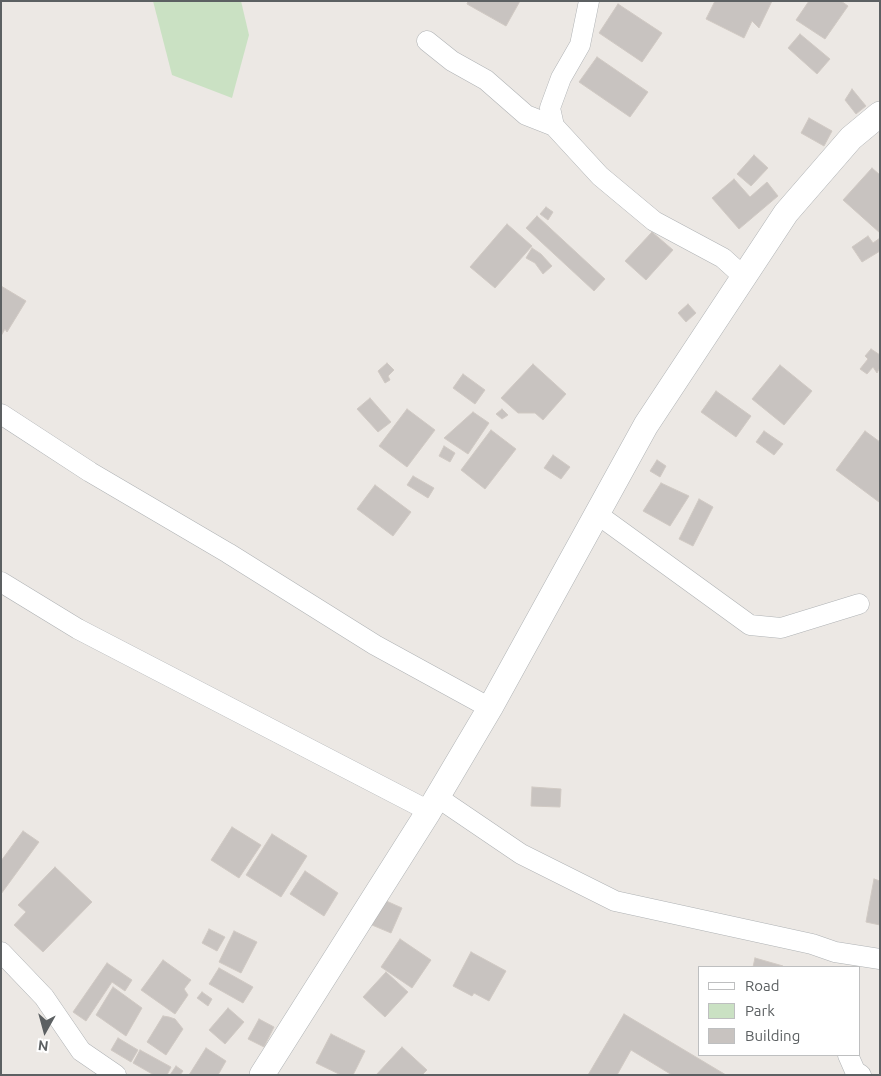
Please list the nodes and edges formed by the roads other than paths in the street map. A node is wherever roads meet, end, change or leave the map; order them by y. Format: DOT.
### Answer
graph roads {
  1 [pos="588,1"];
  2 [pos="427,41"];
  3 [pos="880,114"];
  4 [pos="554,126"];
  5 [pos="744,277"];
  6 [pos="1,414"];
  7 [pos="598,514"];
  8 [pos="1,582"];
  9 [pos="859,604"];
  10 [pos="490,708"];
  11 [pos="433,804"];
  12 [pos="1,952"];
  13 [pos="880,959"];
  14 [pos="836,960"];
  15 [pos="848,1056"];
  16 [pos="116,1075"];
  17 [pos="262,1075"];
  18 [pos="861,1075"];
  1 -- 4 [label="street"];
  2 -- 4 [label="street"];
  3 -- 5 [label="street"];
  4 -- 5 [label="street"];
  5 -- 7 [label="street"];
  6 -- 10 [label="street"];
  7 -- 9 [label="street"];
  7 -- 10 [label="street"];
  8 -- 11 [label="street"];
  10 -- 11 [label="street"];
  11 -- 14 [label="street"];
  11 -- 17 [label="street"];
  12 -- 16 [label="street"];
  13 -- 14 [label="street"];
  15 -- 18 [label="street"];
}
